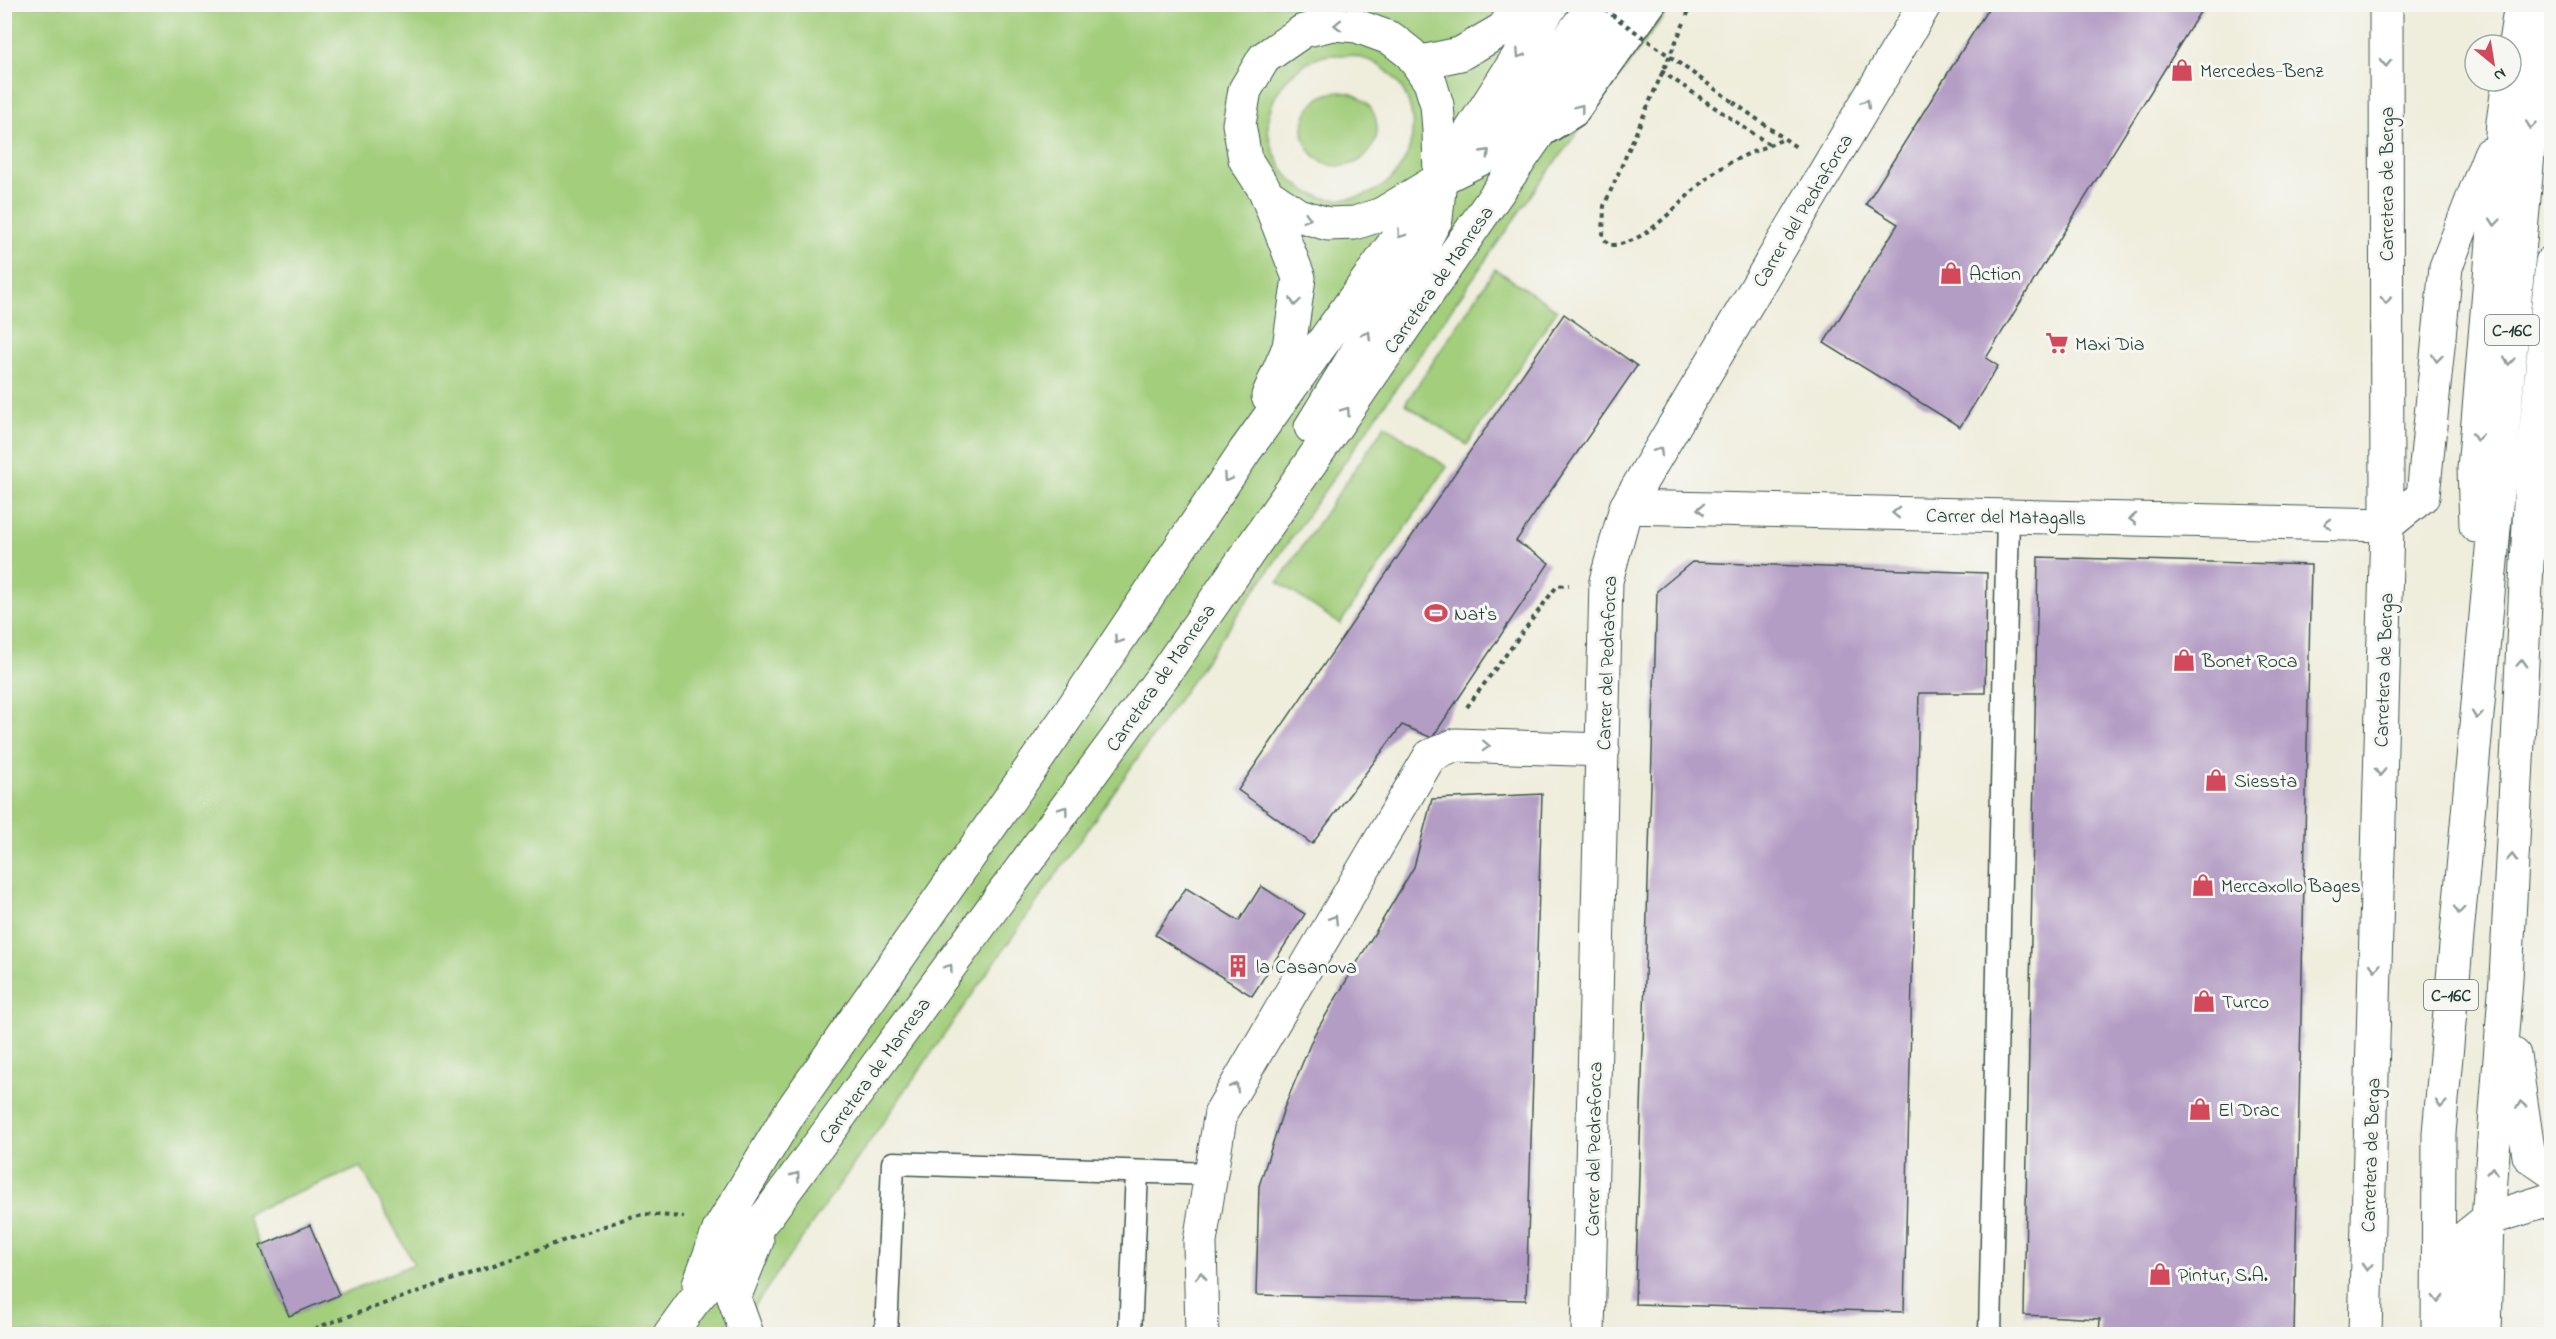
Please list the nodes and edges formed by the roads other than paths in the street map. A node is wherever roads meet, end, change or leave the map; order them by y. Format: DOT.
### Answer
graph roads {
  1 [pos="1305,4"];
  2 [pos="1521,4"];
  3 [pos="1552,4"];
  4 [pos="1595,4"];
  5 [pos="1628,4"];
  6 [pos="1655,4"];
  7 [pos="1925,4"];
  8 [pos="2386,4"];
  9 [pos="2521,4"];
  10 [pos="2548,4"];
  11 [pos="1373,19"];
  12 [pos="2517,33"];
  13 [pos="1264,58"];
  14 [pos="1417,63"];
  15 [pos="2507,93"];
  16 [pos="2503,122"];
  17 [pos="1533,142"];
  18 [pos="1440,179"];
  19 [pos="1264,187"];
  20 [pos="2552,262"];
  21 [pos="1245,451"];
  22 [pos="1626,507"];
  23 [pos="2008,516"];
  24 [pos="2387,525"];
  25 [pos="1236,569"];
  26 [pos="2482,657"];
  27 [pos="1603,750"];
  28 [pos="2506,979"];
  29 [pos="1137,1172"];
  30 [pos="2552,1172"];
  31 [pos="1211,1174"];
  32 [pos="2552,1199"];
  33 [pos="768,1214"];
  34 [pos="2488,1219"];
  35 [pos="693,1302"];
  36 [pos="670,1335"];
  37 [pos="747,1335"];
  38 [pos="886,1335"];
  39 [pos="1130,1335"];
  40 [pos="1202,1335"];
  41 [pos="1588,1335"];
  42 [pos="1990,1335"];
  43 [pos="2365,1335"];
  44 [pos="2438,1335"];
  45 [pos="2462,1335"];
  46 [pos="2485,1335"];
  1 -- 13 [label="main road"];
  2 -- 14 [label="main road"];
  3 -- 18 [label="main road, one-way"];
  18 -- 4 [label="main road, one-way"];
  5 -- 17 [label="main road, Carretera de Manresa"];
  17 -- 6 [label="lane, one-way"];
  22 -- 7 [label="main road, Carrer del Pedraforca, one-way"];
  8 -- 24 [label="main road, Carretera de Berga, one-way"];
  9 -- 12 [label="main road"];
  10 -- 26 [label="main road, C-16C, one-way"];
  11 -- 13 [label="main road, one-way"];
  11 -- 14 [label="main road"];
  13 -- 19 [label="main road"];
  14 -- 18 [label="main road"];
  15 -- 16 [label="main road"];
  16 -- 24 [label="main road, one-way"];
  16 -- 26 [label="main road, one-way"];
  25 -- 17 [label="main road, Carretera de Manresa, one-way"];
  19 -- 18 [label="main road, one-way"];
  18 -- 21 [label="main road, one-way"];
  25 -- 18 [label="main road, one-way"];
  19 -- 21 [label="main road, one-way"];
  28 -- 20 [label="main road, C-16C, one-way"];
  21 -- 35 [label="main road, one-way"];
  23 -- 22 [label="main road, Carrer del Matagalls, one-way"];
  22 -- 27 [label="main road, Carrer del Pedraforca"];
  24 -- 23 [label="main road, Carrer del Matagalls, one-way"];
  23 -- 42 [label="lane"];
  24 -- 43 [label="main road, Carretera de Berga, one-way"];
  33 -- 25 [label="main road, Carretera de Manresa, one-way"];
  26 -- 44 [label="main road, C-16C, one-way"];
  31 -- 27 [label="main road, one-way"];
  27 -- 41 [label="main road, Carrer del Pedraforca"];
  30 -- 28 [label="main road, one-way"];
  34 -- 28 [label="main road, C-16C, one-way"];
  29 -- 31 [label="lane"];
  29 -- 38 [label="lane"];
  29 -- 39 [label="lane"];
  40 -- 31 [label="main road, one-way"];
  32 -- 34 [label="main road"];
  33 -- 35 [label="main road, Carretera de Manresa"];
  33 -- 37 [label="main road"];
  34 -- 45 [label="main road"];
  34 -- 46 [label="main road, C-16C"];
  35 -- 36 [label="main road, Carretera de Manresa"];
}
